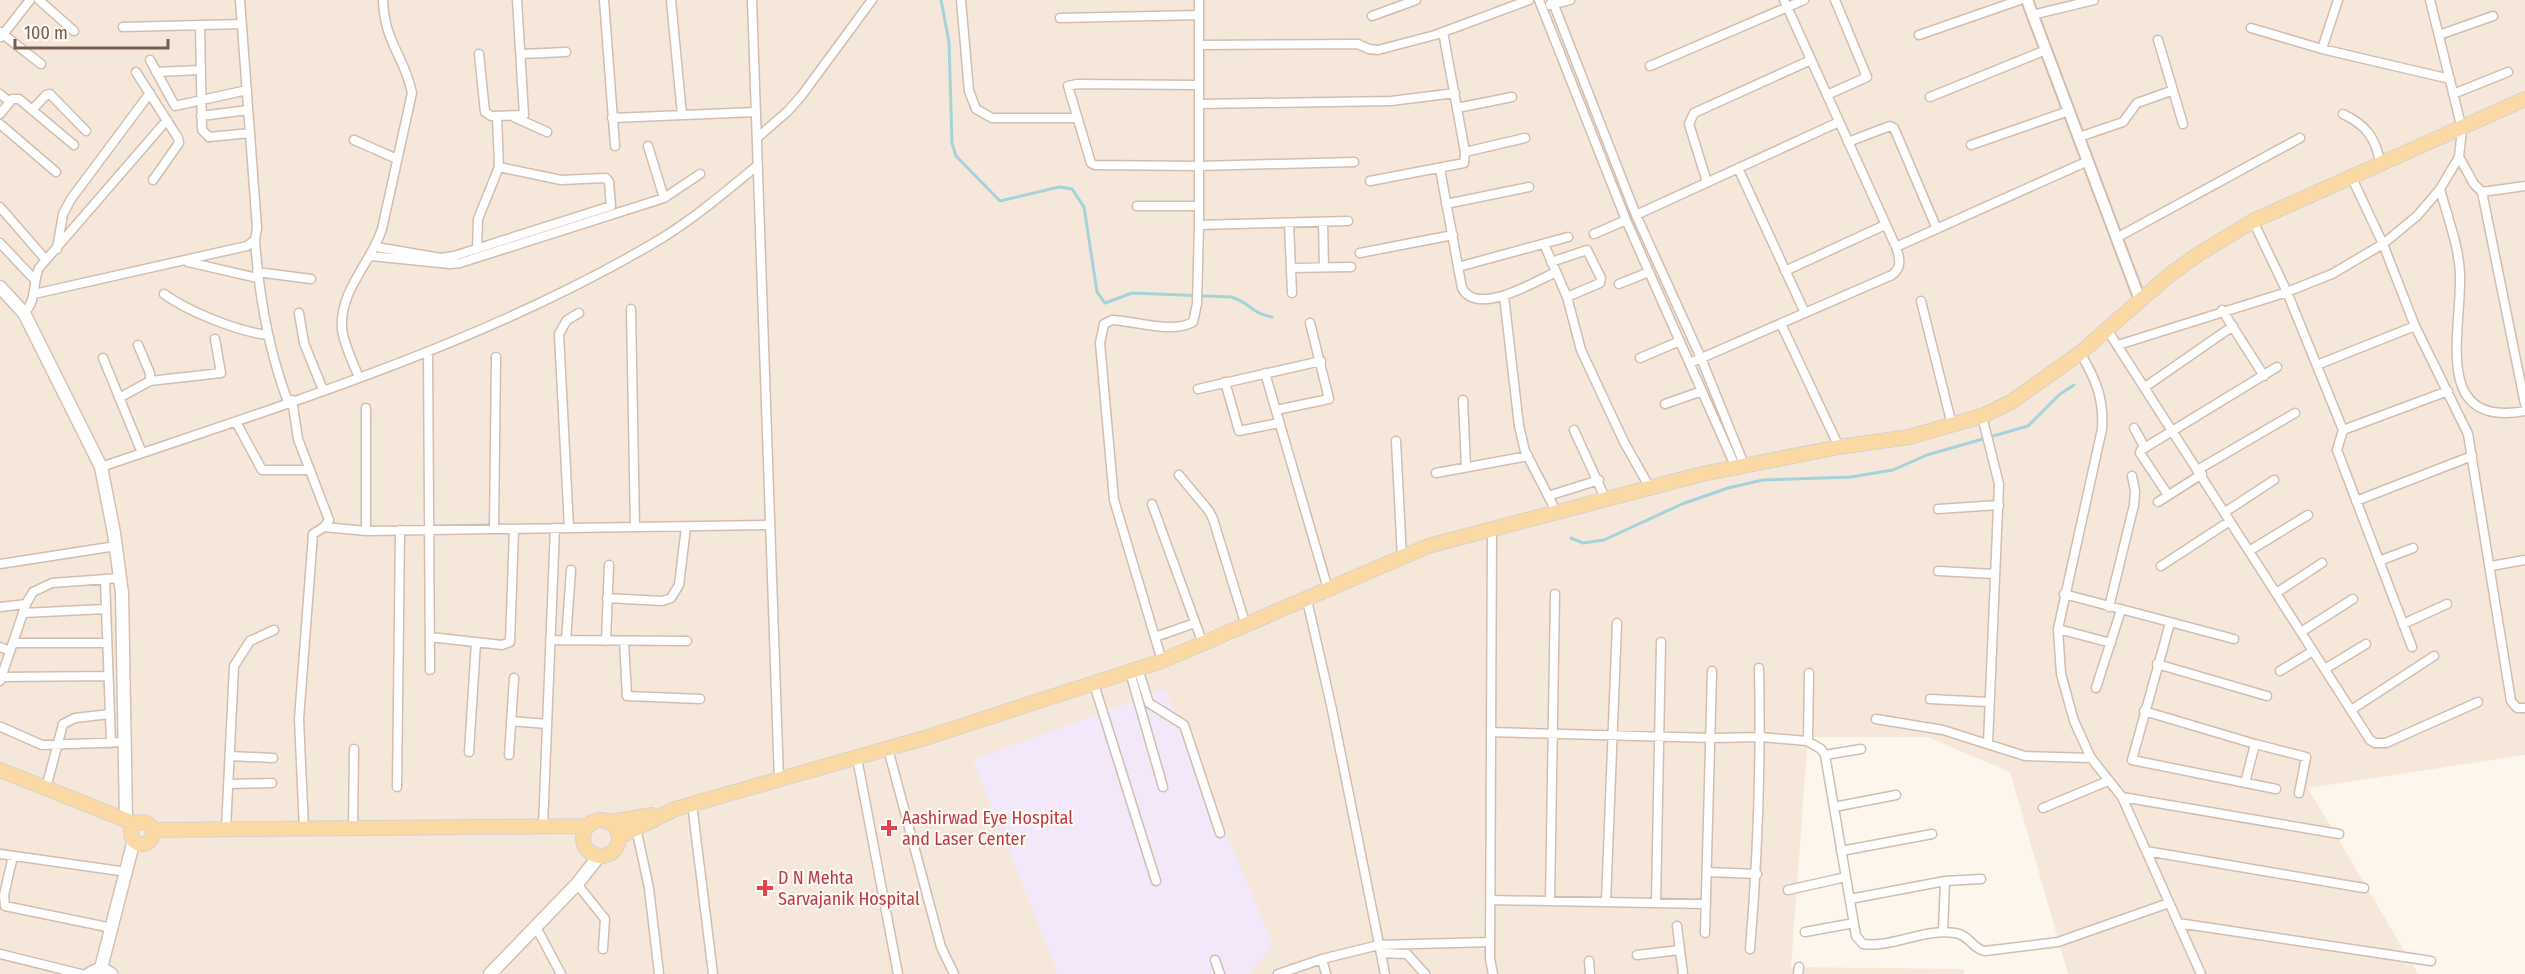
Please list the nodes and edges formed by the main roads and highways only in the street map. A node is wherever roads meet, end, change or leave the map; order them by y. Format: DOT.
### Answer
graph roads {
  1 [pos="2525,99"];
  2 [pos="2,293"];
  3 [pos="0,770"];
  4 [pos="663,814"];
  5 [pos="131,821"];
  6 [pos="610,822"];
  7 [pos="588,826"];
  8 [pos="153,830"];
  9 [pos="619,837"];
  10 [pos="134,840"];
  11 [pos="599,856"];
  12 [pos="106,971"];
  13 [pos="89,974"];
  14 [pos="490,974"];
  1 -- 4 [label="main road"];
  2 -- 5 [label="main road"];
  3 -- 5 [label="main road"];
  4 -- 6 [label="main road"];
  4 -- 9 [label="main road"];
  5 -- 8 [label="main road"];
  5 -- 10 [label="main road"];
  6 -- 7 [label="main road"];
  6 -- 9 [label="main road"];
  7 -- 8 [label="main road"];
  7 -- 11 [label="main road"];
  8 -- 10 [label="main road"];
  9 -- 11 [label="main road"];
  10 -- 12 [label="main road"];
  11 -- 14 [label="main road"];
  12 -- 13 [label="main road"];
}
